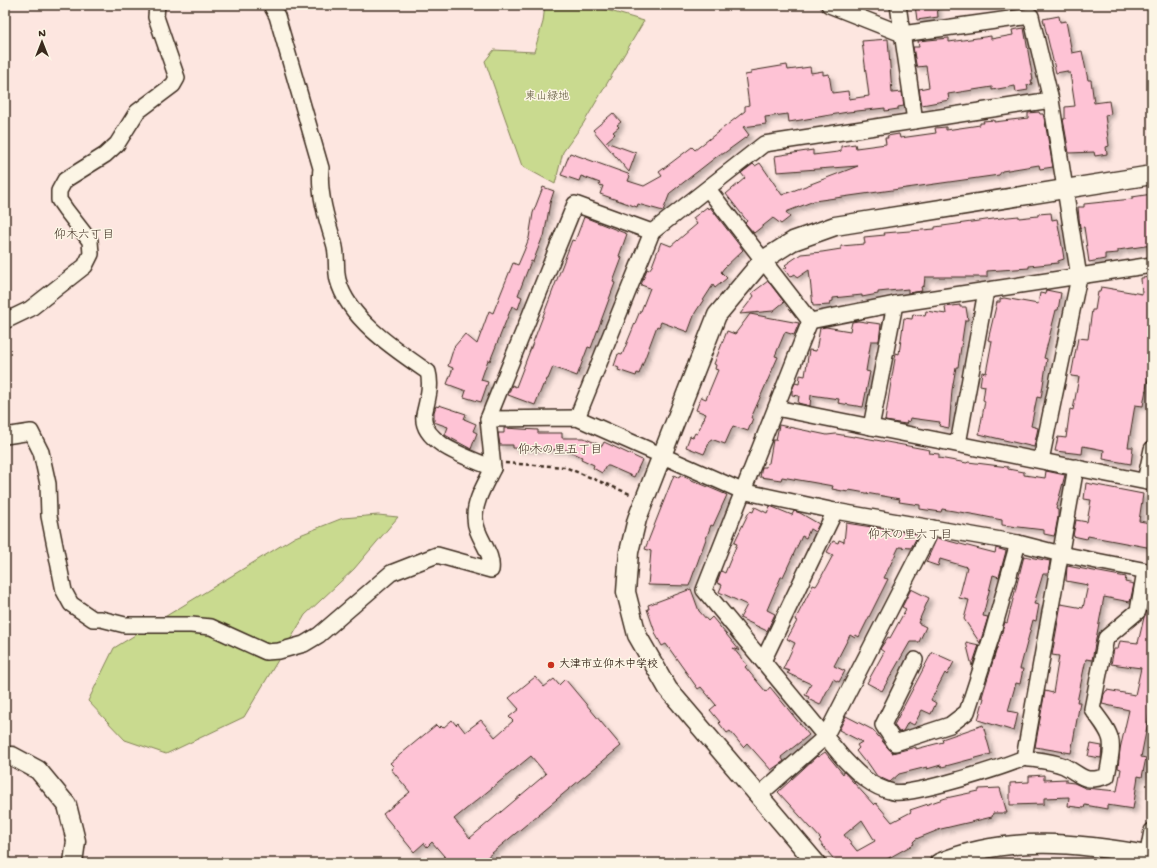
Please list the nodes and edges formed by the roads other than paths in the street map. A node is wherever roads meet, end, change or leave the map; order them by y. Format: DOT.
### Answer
graph roads {
  1 [pos="157,5"];
  2 [pos="271,5"];
  3 [pos="829,5"];
  4 [pos="898,5"];
  5 [pos="902,34"];
  6 [pos="1051,100"];
  7 [pos="915,121"];
  8 [pos="1152,175"];
  9 [pos="708,189"];
  10 [pos="1065,189"];
  11 [pos="652,232"];
  12 [pos="763,260"];
  13 [pos="1152,265"];
  14 [pos="1079,277"];
  15 [pos="986,292"];
  16 [pos="895,304"];
  17 [pos="5,321"];
  18 [pos="810,321"];
  19 [pos="776,408"];
  20 [pos="577,418"];
  21 [pos="488,419"];
  22 [pos="871,427"];
  23 [pos="5,436"];
  24 [pos="958,444"];
  25 [pos="1152,449"];
  26 [pos="661,456"];
  27 [pos="1042,460"];
  28 [pos="493,465"];
  29 [pos="1076,467"];
  30 [pos="1149,482"];
  31 [pos="742,491"];
  32 [pos="835,511"];
  33 [pos="932,528"];
  34 [pos="1018,543"];
  35 [pos="1061,554"];
  36 [pos="1149,571"];
  37 [pos="915,660"];
  38 [pos="763,661"];
  39 [pos="825,737"];
  40 [pos="5,756"];
  41 [pos="1024,758"];
  42 [pos="759,795"];
  43 [pos="1152,831"];
  44 [pos="1148,858"];
  45 [pos="74,863"];
  46 [pos="816,863"];
  47 [pos="939,863"];
  1 -- 17 [label="street"];
  2 -- 28 [label="street"];
  3 -- 5 [label="street"];
  4 -- 5 [label="street"];
  5 -- 6 [label="street"];
  5 -- 7 [label="street"];
  6 -- 7 [label="street"];
  6 -- 10 [label="street"];
  7 -- 9 [label="street"];
  8 -- 10 [label="street"];
  9 -- 11 [label="street"];
  9 -- 12 [label="street"];
  10 -- 12 [label="street"];
  10 -- 14 [label="street"];
  11 -- 20 [label="street"];
  11 -- 21 [label="street"];
  12 -- 18 [label="street"];
  12 -- 26 [label="street"];
  13 -- 14 [label="street"];
  14 -- 15 [label="street"];
  14 -- 27 [label="street"];
  15 -- 16 [label="street"];
  15 -- 24 [label="street"];
  16 -- 18 [label="street"];
  16 -- 22 [label="street"];
  18 -- 19 [label="street"];
  19 -- 22 [label="street"];
  19 -- 31 [label="street"];
  20 -- 21 [label="street"];
  20 -- 26 [label="street"];
  21 -- 28 [label="street"];
  22 -- 24 [label="street"];
  23 -- 28 [label="street"];
  24 -- 27 [label="street"];
  25 -- 30 [label="street"];
  26 -- 31 [label="street"];
  26 -- 42 [label="street"];
  27 -- 29 [label="street"];
  29 -- 30 [label="street"];
  29 -- 35 [label="street"];
  31 -- 32 [label="street"];
  31 -- 38 [label="street"];
  32 -- 33 [label="street"];
  32 -- 38 [label="street"];
  33 -- 34 [label="street"];
  33 -- 39 [label="street"];
  34 -- 35 [label="street"];
  34 -- 37 [label="street"];
  35 -- 36 [label="street"];
  35 -- 41 [label="street"];
  36 -- 41 [label="street"];
  38 -- 39 [label="street"];
  39 -- 41 [label="street"];
  39 -- 42 [label="street"];
  40 -- 45 [label="street"];
  42 -- 46 [label="street"];
  43 -- 44 [label="street"];
  44 -- 47 [label="street"];
}
